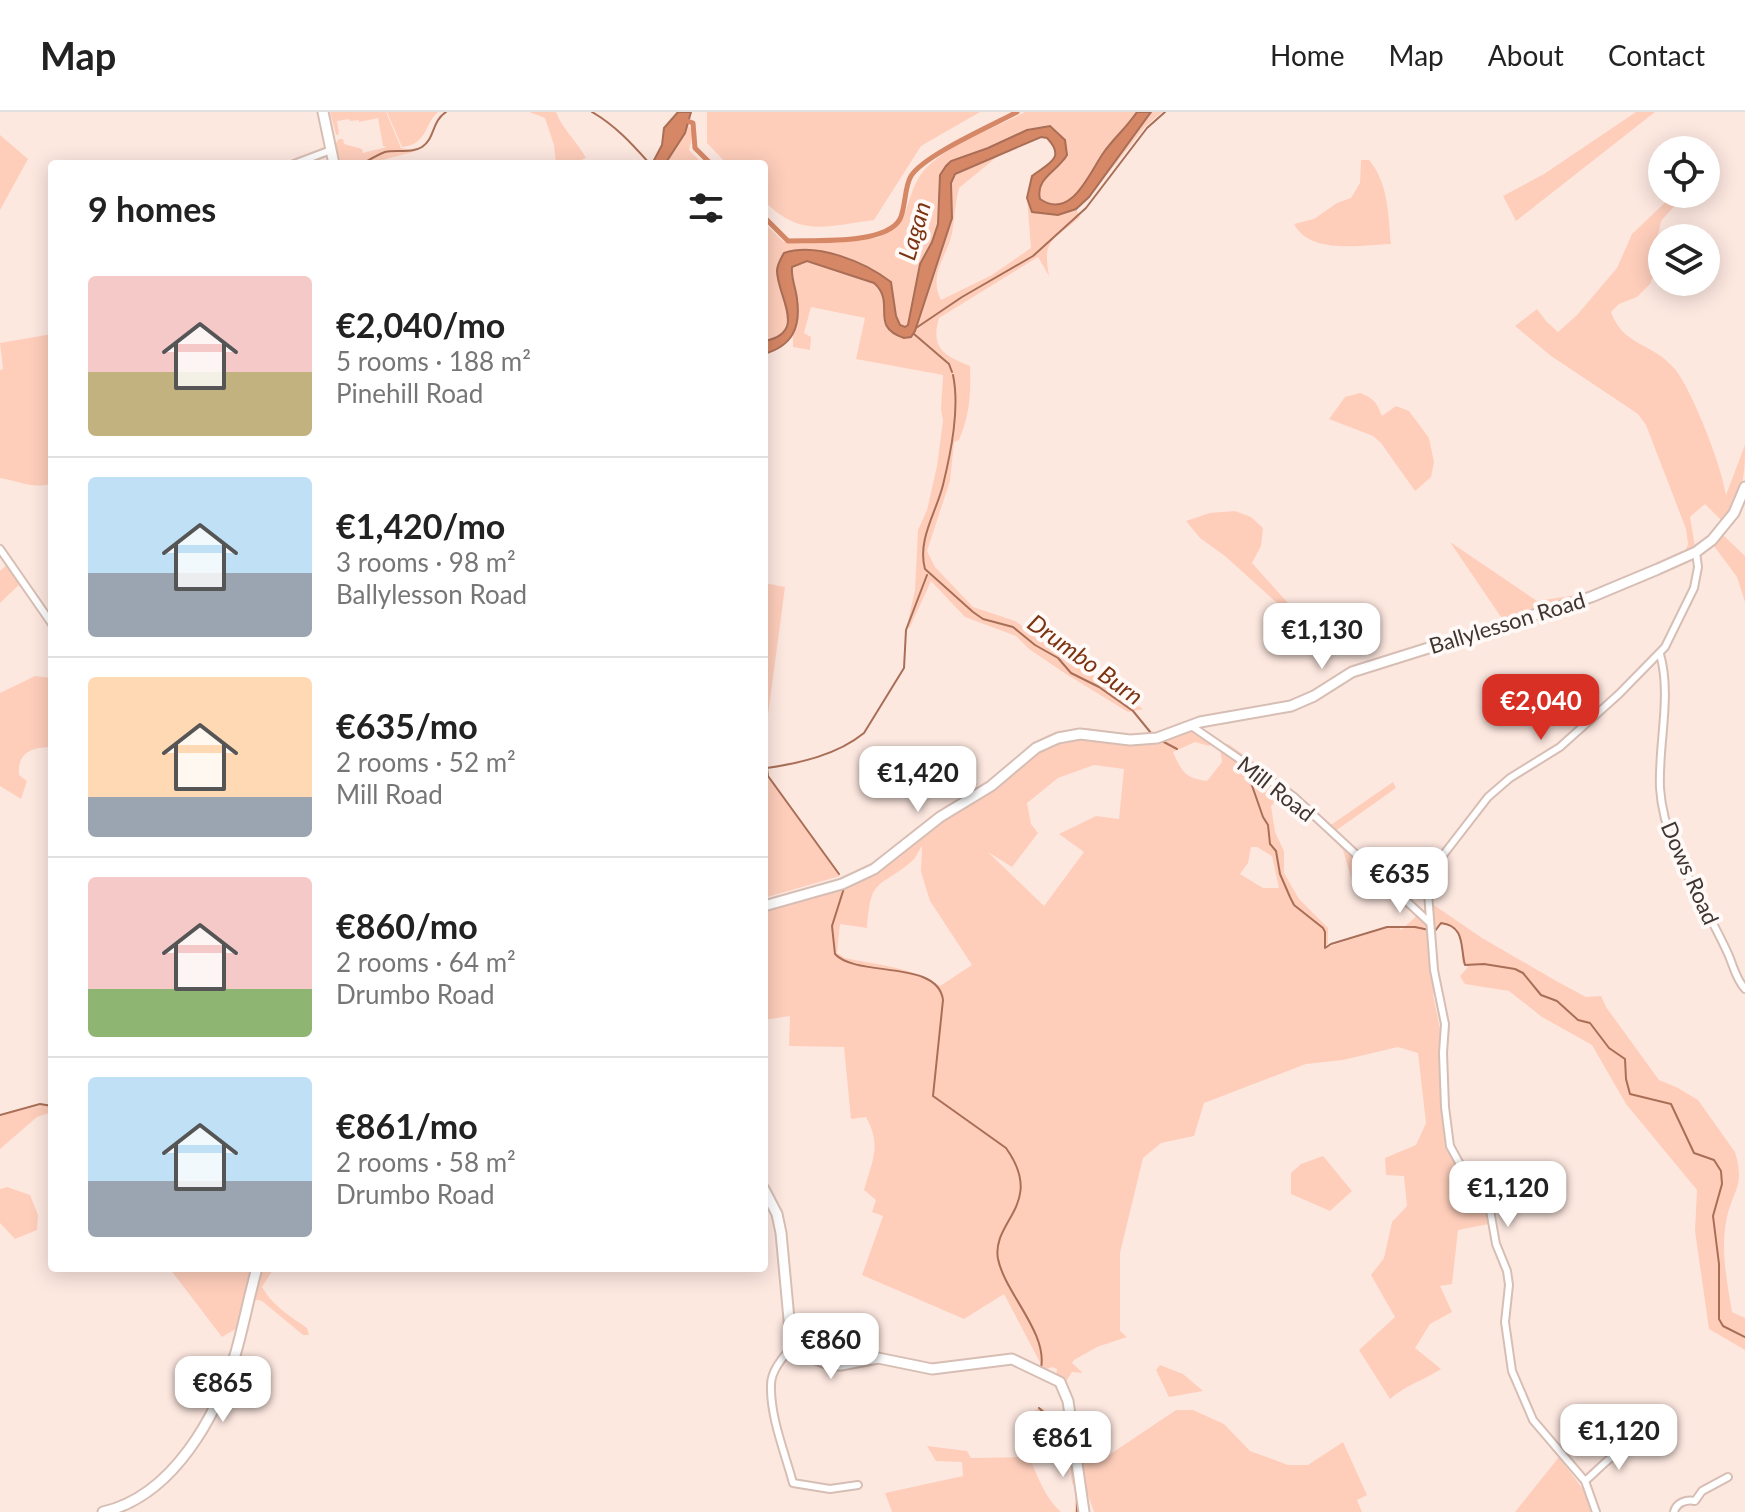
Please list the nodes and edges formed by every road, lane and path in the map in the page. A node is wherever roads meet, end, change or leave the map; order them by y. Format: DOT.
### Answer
graph roads {
  1 [pos="323,112"];
  2 [pos="331,150"];
  3 [pos="305,160"];
  4 [pos="333,160"];
  5 [pos="1745,487"];
  6 [pos="0,549"];
  7 [pos="1696,552"];
  8 [pos="48,618"];
  9 [pos="1660,654"];
  10 [pos="1190,725"];
  11 [pos="768,905"];
  12 [pos="1430,927"];
  13 [pos="1745,989"];
  14 [pos="768,1198"];
  15 [pos="256,1272"];
  16 [pos="797,1343"];
  17 [pos="1650,1447"];
  18 [pos="1728,1477"];
  19 [pos="1585,1481"];
  20 [pos="858,1485"];
  21 [pos="1695,1501"];
  22 [pos="103,1512"];
  23 [pos="1084,1512"];
  24 [pos="1596,1512"];
  25 [pos="1674,1512"];
  26 [pos="1693,1512"];
  1 -- 2 [label="main road"];
  2 -- 3 [label="street"];
  2 -- 4 [label="main road"];
  5 -- 7 [label="main road, Ballylesson Road"];
  6 -- 8 [label="street"];
  7 -- 9 [label="street"];
  7 -- 10 [label="main road, Ballylesson Road"];
  9 -- 12 [label="street"];
  9 -- 13 [label="street, Dows Road"];
  10 -- 11 [label="main road, Ballylesson Road"];
  10 -- 12 [label="street, Mill Road"];
  12 -- 19 [label="street"];
  14 -- 16 [label="main road"];
  15 -- 22 [label="main road"];
  16 -- 20 [label="street"];
  16 -- 23 [label="main road"];
  17 -- 19 [label="street"];
  18 -- 21 [label="street"];
  19 -- 24 [label="street"];
  21 -- 25 [label="street"];
  21 -- 26 [label="street"];
}
